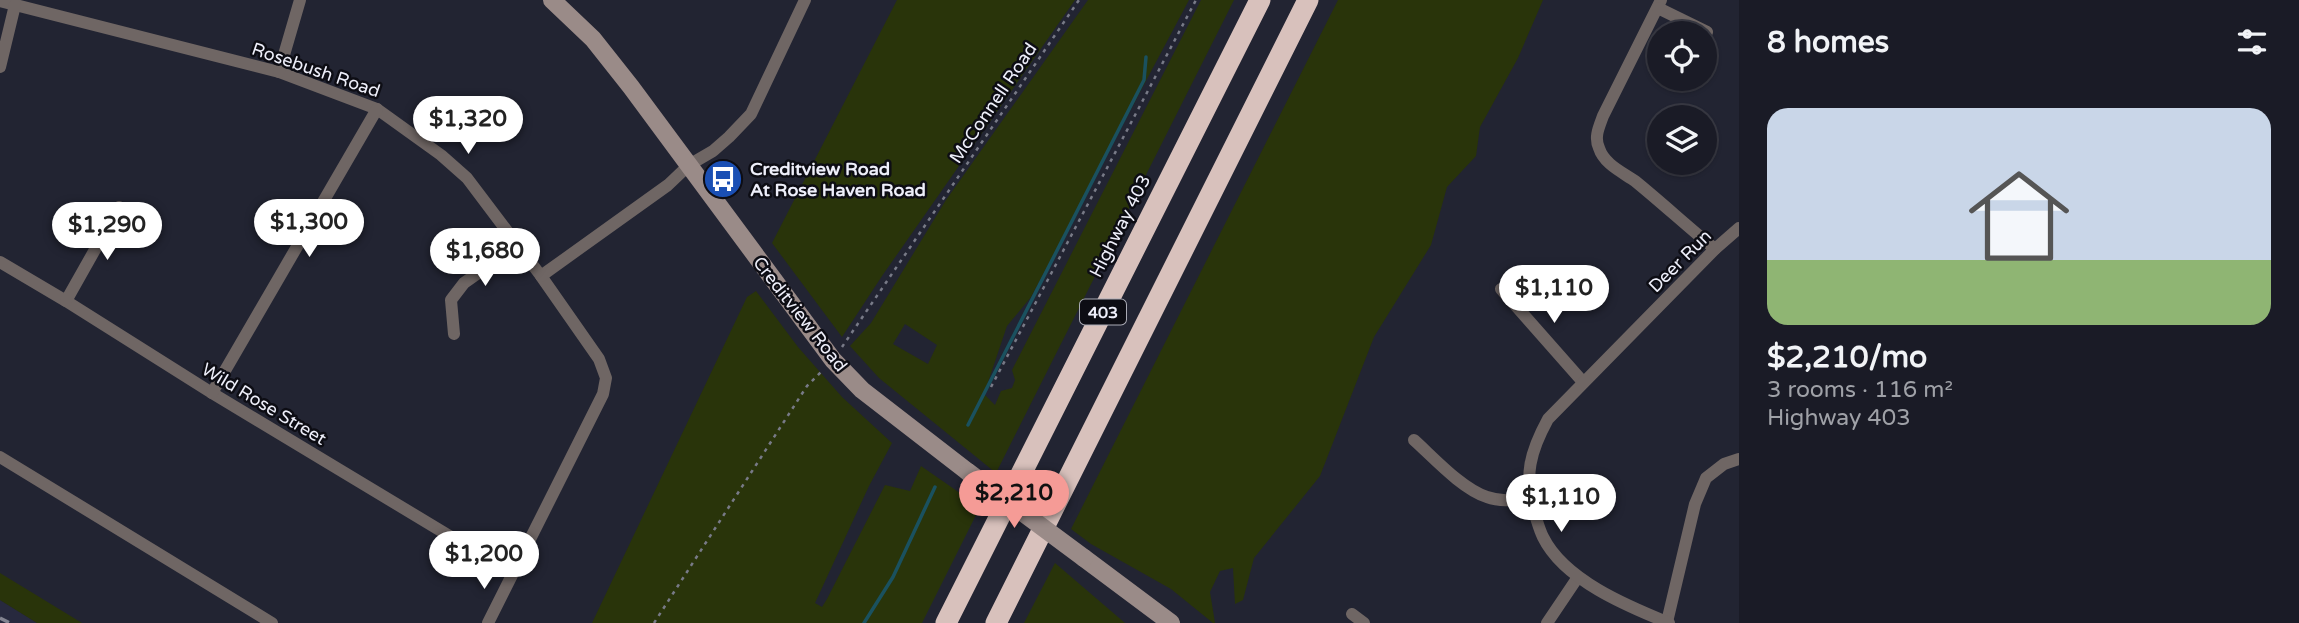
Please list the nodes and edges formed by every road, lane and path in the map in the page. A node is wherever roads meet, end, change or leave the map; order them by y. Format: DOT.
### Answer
graph roads {
  1 [pos="300,0"];
  2 [pos="552,0"];
  3 [pos="806,0"];
  4 [pos="1079,0"];
  5 [pos="1196,0"];
  6 [pos="1260,0"];
  7 [pos="1308,0"];
  8 [pos="0,1"];
  9 [pos="1660,4"];
  10 [pos="15,5"];
  11 [pos="1688,21"];
  12 [pos="0,67"];
  13 [pos="279,72"];
  14 [pos="377,109"];
  15 [pos="689,165"];
  16 [pos="119,207"];
  17 [pos="1739,228"];
  18 [pos="518,245"];
  19 [pos="1715,249"];
  20 [pos="0,262"];
  21 [pos="541,276"];
  22 [pos="1501,289"];
  23 [pos="66,301"];
  24 [pos="454,334"];
  25 [pos="833,360"];
  26 [pos="1583,382"];
  27 [pos="991,387"];
  28 [pos="212,393"];
  29 [pos="1414,440"];
  30 [pos="0,457"];
  31 [pos="1739,459"];
  32 [pos="1531,499"];
  33 [pos="511,573"];
  34 [pos="1578,577"];
  35 [pos="1352,614"];
  36 [pos="272,623"];
  37 [pos="488,623"];
  38 [pos="654,623"];
  39 [pos="946,623"];
  40 [pos="996,623"];
  41 [pos="1171,623"];
  42 [pos="1364,623"];
  43 [pos="1547,623"];
  44 [pos="1668,623"];
  1 -- 13 [label="street"];
  2 -- 15 [label="main road, Creditview Road"];
  3 -- 15 [label="street"];
  4 -- 25 [label="path, McConnell Road"];
  5 -- 27 [label="path"];
  6 -- 39 [label="highway, Highway 403 / 403"];
  7 -- 40 [label="highway, 403"];
  8 -- 10 [label="street, Rosebush Road"];
  9 -- 11 [label="street"];
  9 -- 19 [label="street"];
  10 -- 12 [label="street"];
  10 -- 13 [label="street, Rosebush Road"];
  13 -- 14 [label="street, Rosebush Road"];
  14 -- 18 [label="street, Rosebush Road"];
  14 -- 28 [label="street"];
  15 -- 21 [label="street"];
  15 -- 25 [label="main road, Creditview Road"];
  16 -- 23 [label="street"];
  17 -- 19 [label="street, Deer Run"];
  18 -- 21 [label="street, Rosebush Road"];
  18 -- 24 [label="street"];
  19 -- 26 [label="street, Deer Run"];
  20 -- 23 [label="street, Wild Rose Street"];
  21 -- 33 [label="street, Rosebush Road"];
  22 -- 26 [label="street"];
  23 -- 28 [label="street, Wild Rose Street"];
  25 -- 38 [label="path, McConnell Road"];
  25 -- 41 [label="main road, Creditview Road, bridge"];
  26 -- 32 [label="street, Deer Run"];
  28 -- 33 [label="street, Wild Rose Street"];
  29 -- 32 [label="street"];
  30 -- 36 [label="street"];
  31 -- 44 [label="street"];
  32 -- 34 [label="street, Deer Run"];
  33 -- 37 [label="street, Rosebush Road"];
  34 -- 43 [label="street"];
  34 -- 44 [label="street, Deer Run"];
  35 -- 42 [label="street"];
}
